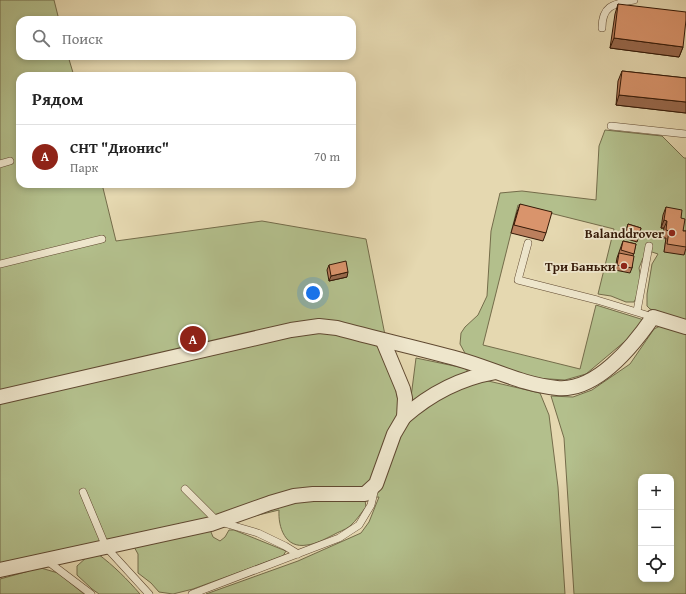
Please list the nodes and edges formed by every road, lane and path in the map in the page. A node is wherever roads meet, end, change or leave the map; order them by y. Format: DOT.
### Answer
graph roads {
  1 [pos="634,0"];
  2 [pos="602,28"];
  3 [pos="611,126"];
  4 [pos="686,134"];
  5 [pos="10,162"];
  6 [pos="0,164"];
  7 [pos="102,239"];
  8 [pos="528,243"];
  9 [pos="649,246"];
  10 [pos="0,264"];
  11 [pos="637,312"];
  12 [pos="653,317"];
  13 [pos="686,327"];
  14 [pos="383,341"];
  15 [pos="495,372"];
  16 [pos="0,397"];
  17 [pos="404,417"];
  18 [pos="376,484"];
  19 [pos="185,489"];
  20 [pos="83,492"];
  21 [pos="217,521"];
  22 [pos="106,547"];
  23 [pos="298,554"];
  24 [pos="46,560"];
  25 [pos="0,570"];
  26 [pos="90,594"];
  27 [pos="149,594"];
  28 [pos="192,594"];
  1 -- 2 [label="lane"];
  3 -- 4 [label="lane"];
  5 -- 6 [label="lane"];
  7 -- 10 [label="lane"];
  8 -- 11 [label="lane"];
  9 -- 11 [label="lane"];
  11 -- 12 [label="lane"];
  12 -- 13 [label="street"];
  12 -- 15 [label="street"];
  14 -- 15 [label="street"];
  14 -- 16 [label="street"];
  14 -- 17 [label="street"];
  15 -- 17 [label="street"];
  17 -- 18 [label="street"];
  18 -- 21 [label="street"];
  18 -- 23 [label="lane"];
  19 -- 21 [label="lane"];
  20 -- 22 [label="lane"];
  21 -- 22 [label="street"];
  21 -- 23 [label="lane"];
  22 -- 24 [label="street"];
  22 -- 27 [label="lane"];
  23 -- 28 [label="lane"];
  24 -- 25 [label="street"];
  24 -- 26 [label="lane"];
}
